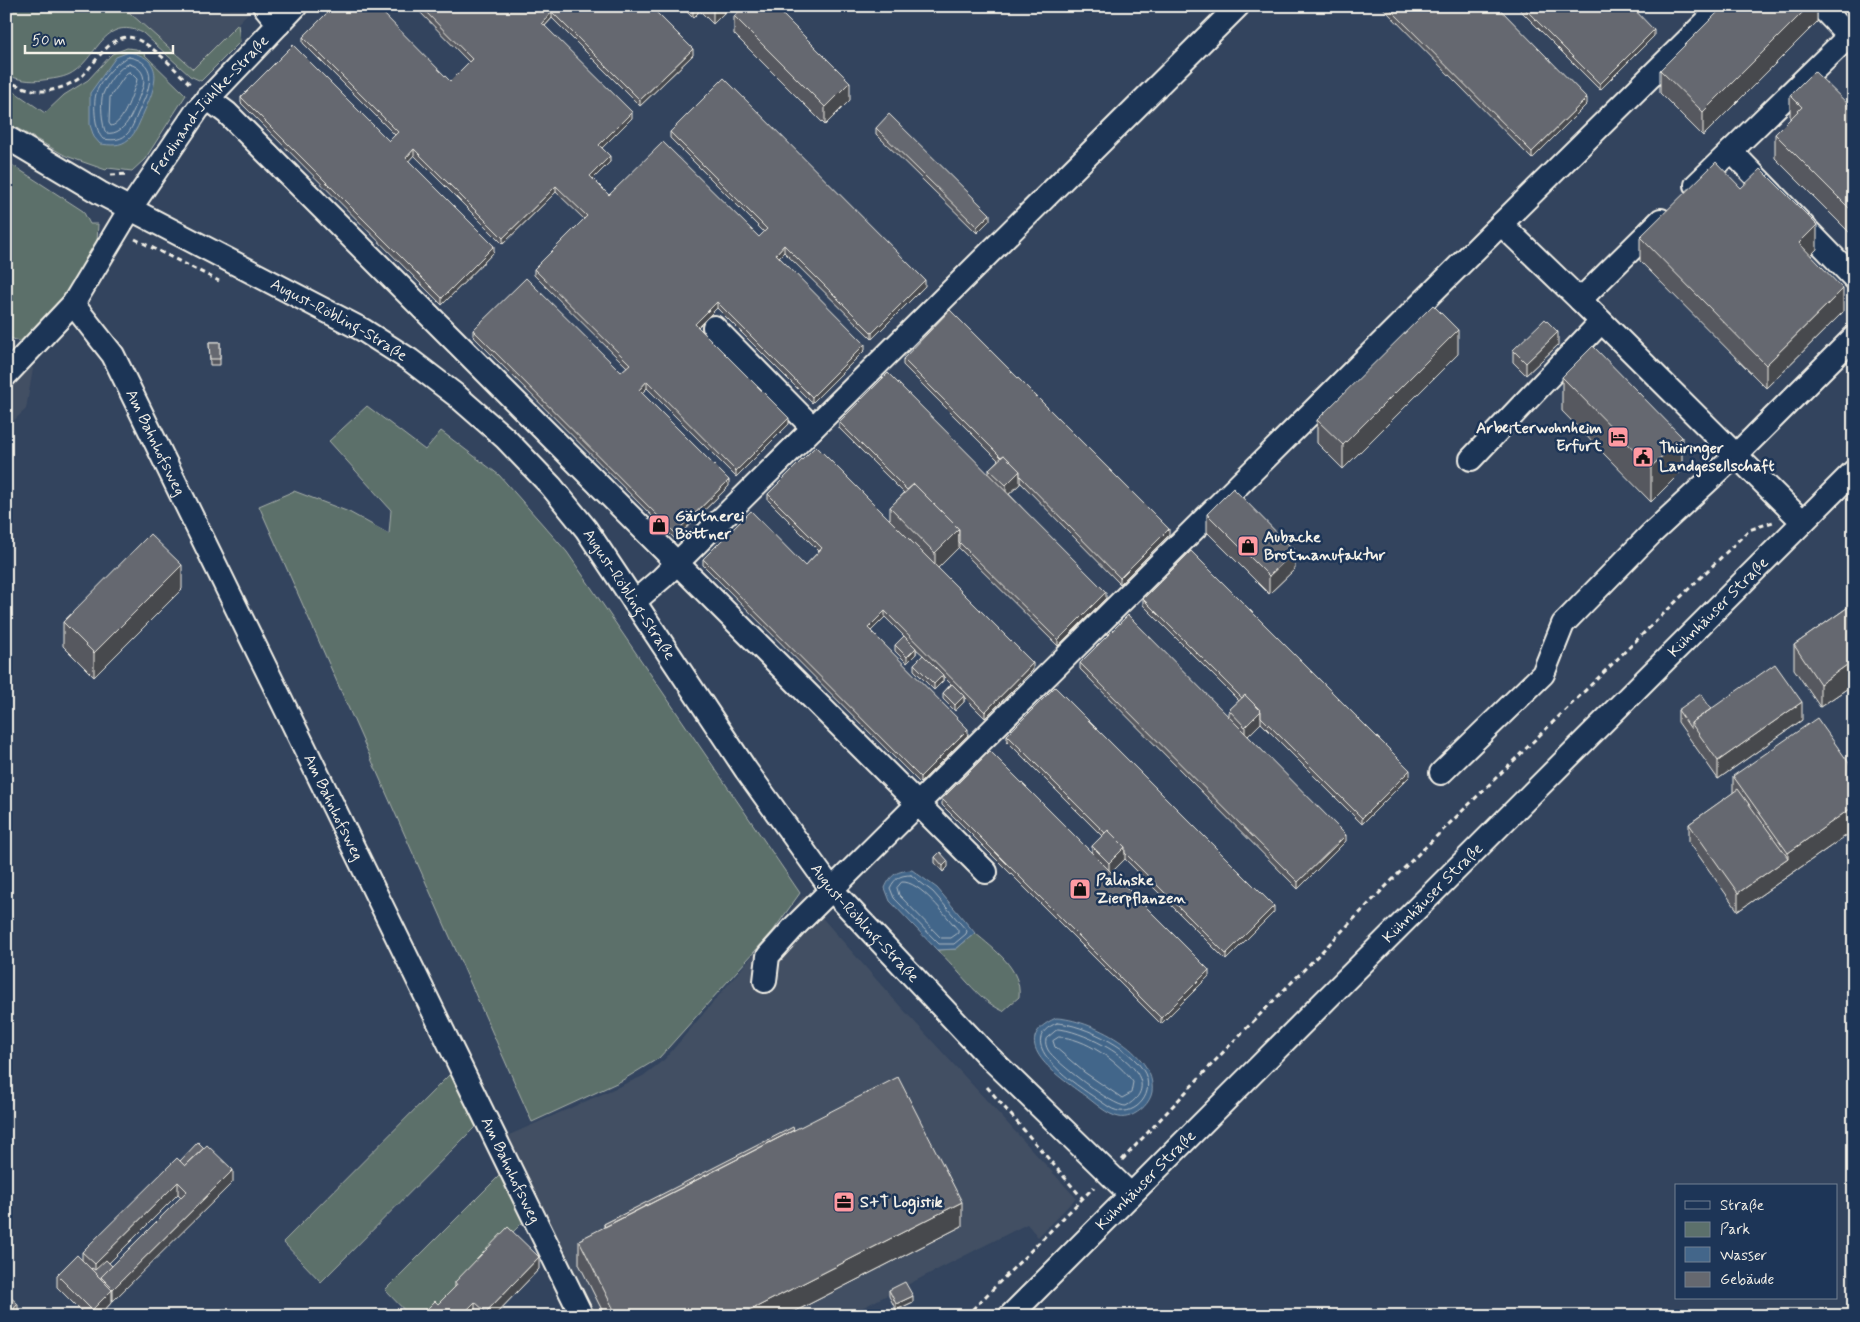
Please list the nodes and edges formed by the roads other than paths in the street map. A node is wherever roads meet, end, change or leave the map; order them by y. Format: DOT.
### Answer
graph roads {
  1 [pos="264,6"];
  2 [pos="296,6"];
  3 [pos="1238,6"];
  4 [pos="1722,6"];
  5 [pos="1820,6"];
  6 [pos="279,24"];
  7 [pos="1851,38"];
  8 [pos="207,98"];
  9 [pos="6,137"];
  10 [pos="1731,151"];
  11 [pos="130,209"];
  12 [pos="1501,224"];
  13 [pos="1854,278"];
  14 [pos="1580,300"];
  15 [pos="73,304"];
  16 [pos="1601,322"];
  17 [pos="714,326"];
  18 [pos="1854,337"];
  19 [pos="6,375"];
  20 [pos="814,428"];
  21 [pos="1735,456"];
  22 [pos="1470,459"];
  23 [pos="1854,470"];
  24 [pos="1797,516"];
  25 [pos="676,564"];
  26 [pos="634,602"];
  27 [pos="1442,773"];
  28 [pos="919,804"];
  29 [pos="986,872"];
  30 [pos="832,890"];
  31 [pos="765,982"];
  32 [pos="1131,1195"];
  33 [pos="582,1316"];
  34 [pos="1010,1316"];
  1 -- 6 [label="street"];
  2 -- 6 [label="street, Ferdinand-Jühlke-Straße"];
  3 -- 20 [label="street"];
  4 -- 12 [label="street"];
  5 -- 7 [label="street"];
  6 -- 8 [label="street, Ferdinand-Jühlke-Straße"];
  7 -- 10 [label="street"];
  8 -- 11 [label="street, Ferdinand-Jühlke-Straße"];
  8 -- 25 [label="street"];
  9 -- 11 [label="street, August-Röbling-Straße"];
  10 -- 13 [label="street"];
  10 -- 14 [label="street"];
  11 -- 15 [label="street, Ferdinand-Jühlke-Straße"];
  11 -- 26 [label="street, August-Röbling-Straße"];
  12 -- 14 [label="street"];
  12 -- 28 [label="street"];
  14 -- 16 [label="street"];
  15 -- 19 [label="street, Ferdinand-Jühlke-Straße"];
  15 -- 33 [label="street, Am Bahnhofsweg"];
  16 -- 21 [label="street"];
  16 -- 22 [label="street"];
  17 -- 20 [label="street"];
  18 -- 21 [label="street"];
  20 -- 25 [label="street"];
  21 -- 24 [label="street"];
  21 -- 27 [label="street"];
  23 -- 24 [label="street, Kühnhäuser Straße"];
  24 -- 32 [label="street, Kühnhäuser Straße"];
  25 -- 26 [label="street"];
  25 -- 28 [label="street"];
  26 -- 30 [label="street, August-Röbling-Straße"];
  28 -- 29 [label="street"];
  28 -- 30 [label="street"];
  30 -- 31 [label="street"];
  30 -- 32 [label="street, August-Röbling-Straße"];
  32 -- 34 [label="street, Kühnhäuser Straße"];
}
